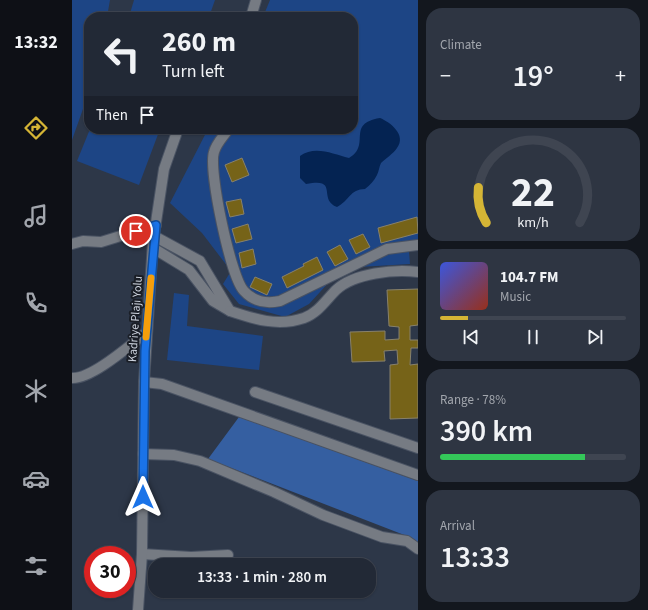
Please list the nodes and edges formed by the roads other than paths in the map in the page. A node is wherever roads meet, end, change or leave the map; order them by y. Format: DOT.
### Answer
graph roads {
  1 [pos="256,0"];
  2 [pos="252,12"];
  3 [pos="176,134"];
  4 [pos="226,134"];
  5 [pos="156,225"];
  6 [pos="154,236"];
  7 [pos="72,244"];
  8 [pos="417,244"];
  9 [pos="153,248"];
  10 [pos="418,272"];
  11 [pos="230,311"];
  12 [pos="146,333"];
  13 [pos="72,378"];
  14 [pos="144,382"];
  15 [pos="255,392"];
  16 [pos="418,448"];
  17 [pos="143,454"];
  18 [pos="418,475"];
  19 [pos="418,549"];
  20 [pos="142,554"];
  21 [pos="228,555"];
  22 [pos="138,610"];
  1 -- 2 [label="street"];
  3 -- 5 [label="street, Kadriye Plajı Yolu"];
  4 -- 8 [label="street"];
  5 -- 6 [label="street, Kadriye Plajı Yolu"];
  5 -- 7 [label="street"];
  6 -- 9 [label="street, Kadriye Plajı Yolu"];
  6 -- 11 [label="street"];
  9 -- 11 [label="street"];
  9 -- 12 [label="street, Kadriye Plajı Yolu"];
  10 -- 11 [label="street"];
  12 -- 13 [label="street"];
  12 -- 14 [label="street, Kadriye Plajı Yolu"];
  14 -- 17 [label="street, Kadriye Plajı Yolu"];
  14 -- 18 [label="street"];
  15 -- 16 [label="street"];
  17 -- 19 [label="street"];
  17 -- 20 [label="street, Kadriye Plajı Yolu"];
  20 -- 21 [label="street"];
  20 -- 22 [label="street, Kadriye Plajı Yolu"];
}
